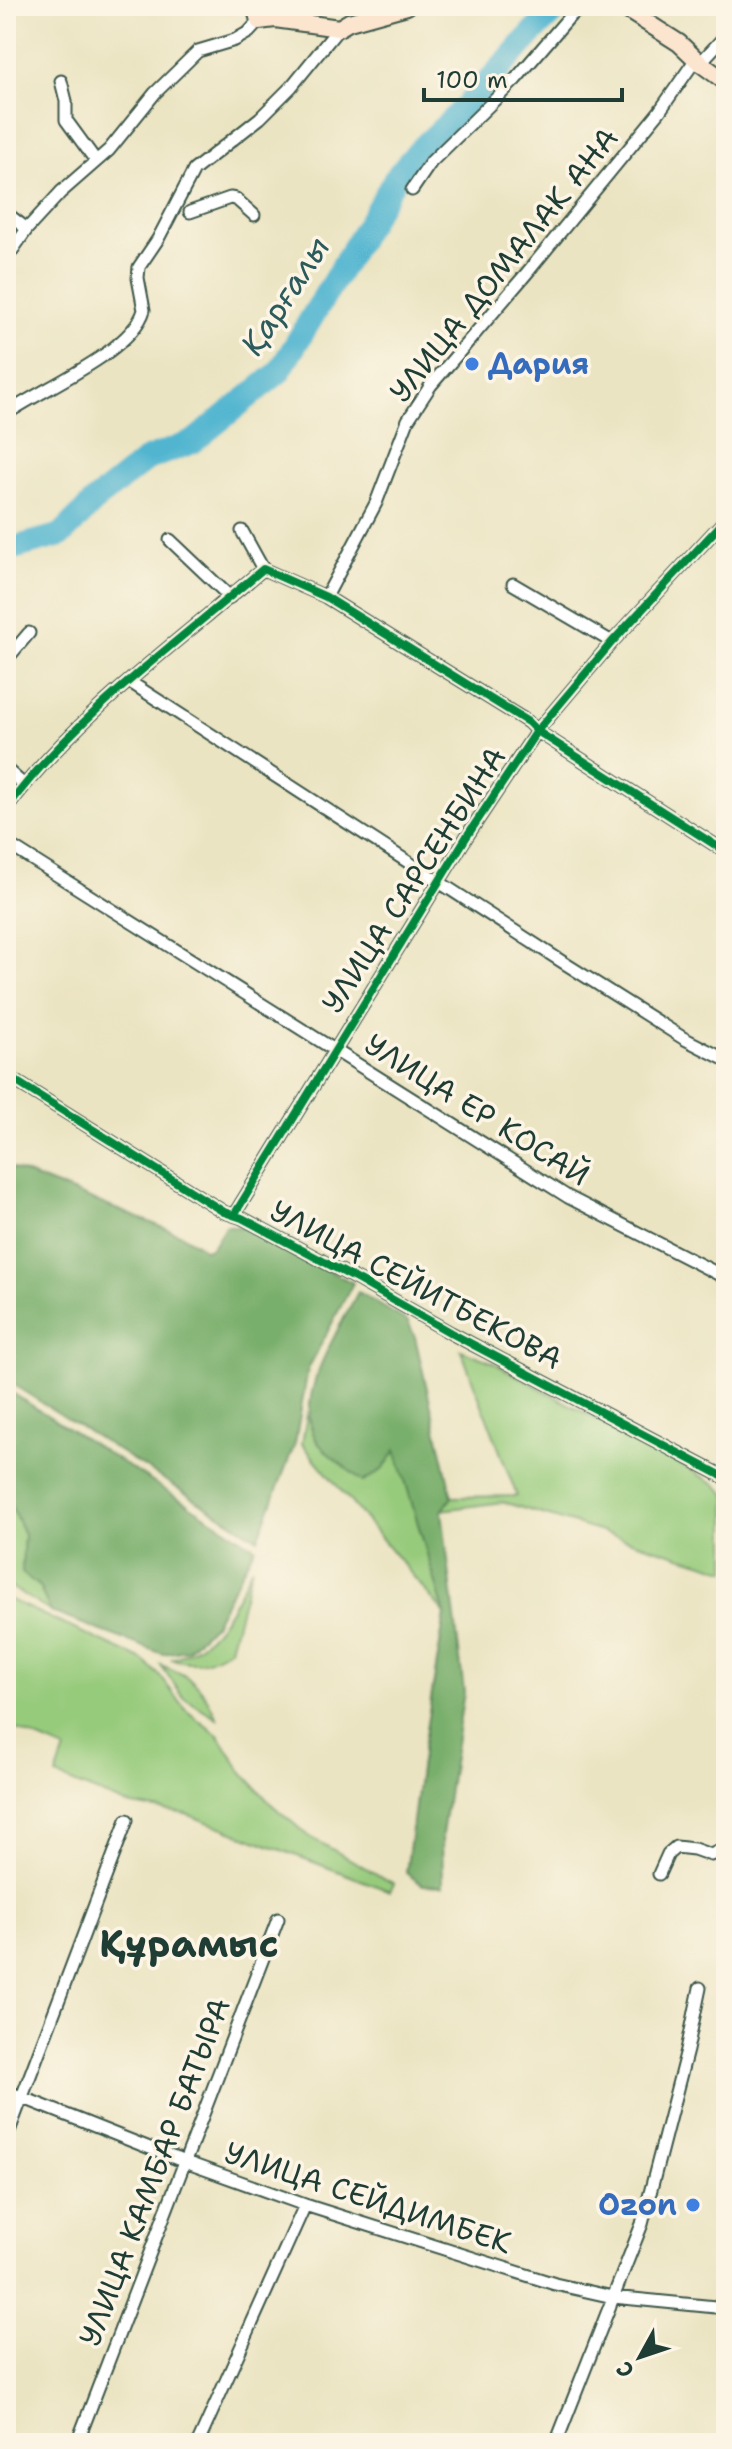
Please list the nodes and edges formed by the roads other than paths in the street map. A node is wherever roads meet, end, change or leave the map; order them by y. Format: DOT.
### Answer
graph roads {
  1 [pos="407,6"];
  2 [pos="594,6"];
  3 [pos="621,6"];
  4 [pos="257,13"];
  5 [pos="339,28"];
  6 [pos="726,35"];
  7 [pos="698,61"];
  8 [pos="61,81"];
  9 [pos="726,82"];
  10 [pos="96,161"];
  11 [pos="412,190"];
  12 [pos="177,201"];
  13 [pos="6,213"];
  14 [pos="254,215"];
  15 [pos="27,229"];
  16 [pos="6,259"];
  17 [pos="6,414"];
  18 [pos="726,519"];
  19 [pos="242,531"];
  20 [pos="170,540"];
  21 [pos="263,569"];
  22 [pos="513,584"];
  23 [pos="230,597"];
  24 [pos="326,597"];
  25 [pos="29,633"];
  26 [pos="612,642"];
  27 [pos="6,660"];
  28 [pos="130,682"];
  29 [pos="537,731"];
  30 [pos="6,769"];
  31 [pos="24,785"];
  32 [pos="6,809"];
  33 [pos="6,843"];
  34 [pos="726,852"];
  35 [pos="439,882"];
  36 [pos="334,1049"];
  37 [pos="726,1060"];
  38 [pos="6,1075"];
  39 [pos="234,1215"];
  40 [pos="726,1278"];
  41 [pos="726,1478"];
  42 [pos="127,1820"];
  43 [pos="726,1847"];
  44 [pos="659,1874"];
  45 [pos="278,1919"];
  46 [pos="700,1988"];
  47 [pos="6,2091"];
  48 [pos="22,2097"];
  49 [pos="6,2139"];
  50 [pos="185,2162"];
  51 [pos="305,2205"];
  52 [pos="613,2297"];
  53 [pos="726,2308"];
  54 [pos="77,2443"];
  55 [pos="198,2443"];
  56 [pos="556,2443"];
  1 -- 5 [label="street"];
  2 -- 11 [label="street"];
  3 -- 7 [label="street"];
  4 -- 5 [label="street"];
  4 -- 10 [label="street"];
  5 -- 12 [label="street"];
  6 -- 7 [label="street, УЛИЦА ДОМАЛАК АНА"];
  7 -- 9 [label="street"];
  7 -- 24 [label="street, УЛИЦА ДОМАЛАК АНА"];
  8 -- 10 [label="street"];
  10 -- 15 [label="street"];
  12 -- 14 [label="street"];
  12 -- 17 [label="street"];
  13 -- 15 [label="street"];
  15 -- 16 [label="street"];
  18 -- 26 [label="street, УЛИЦА САРСЕНБИНА"];
  19 -- 21 [label="street"];
  20 -- 23 [label="street"];
  21 -- 23 [label="street"];
  21 -- 24 [label="street"];
  22 -- 26 [label="street"];
  23 -- 28 [label="street"];
  24 -- 29 [label="street"];
  25 -- 27 [label="street"];
  26 -- 29 [label="street, УЛИЦА САРСЕНБИНА"];
  28 -- 31 [label="street"];
  28 -- 35 [label="street"];
  29 -- 34 [label="street"];
  29 -- 35 [label="street, УЛИЦА САРСЕНБИНА"];
  30 -- 31 [label="street"];
  31 -- 32 [label="street"];
  33 -- 36 [label="street, УЛИЦА ЕР КОСАЙ"];
  35 -- 36 [label="street, УЛИЦА САРСЕНБИНА"];
  35 -- 37 [label="street"];
  36 -- 39 [label="street, УЛИЦА САРСЕНБИНА"];
  36 -- 40 [label="street, УЛИЦА ЕР КОСАЙ"];
  38 -- 39 [label="street, УЛИЦА СЕЙИТБЕКОВА"];
  39 -- 41 [label="street, УЛИЦА СЕЙИТБЕКОВА"];
  42 -- 48 [label="street"];
  43 -- 44 [label="street"];
  45 -- 50 [label="street, УЛИЦА КАМБАР БАТЫРА"];
  46 -- 52 [label="street"];
  47 -- 48 [label="street, УЛИЦА СЕЙДИМБЕК"];
  48 -- 49 [label="street"];
  48 -- 50 [label="street, УЛИЦА СЕЙДИМБЕК"];
  50 -- 51 [label="street, УЛИЦА СЕЙДИМБЕК"];
  50 -- 54 [label="street, УЛИЦА КАМБАР БАТЫРА"];
  51 -- 52 [label="street, УЛИЦА СЕЙДИМБЕК"];
  51 -- 55 [label="street"];
  52 -- 53 [label="street, УЛИЦА СЕЙДИМБЕК"];
  52 -- 56 [label="street"];
}
